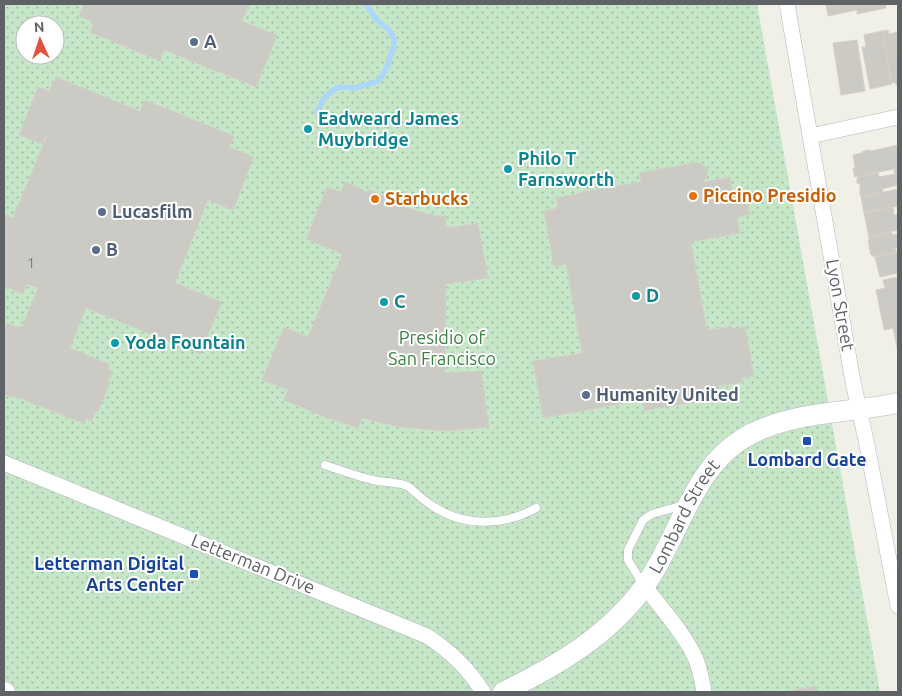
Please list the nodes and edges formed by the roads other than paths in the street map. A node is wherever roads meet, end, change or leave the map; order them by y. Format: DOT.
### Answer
graph roads {
  1 [pos="787,4"];
  2 [pos="898,118"];
  3 [pos="810,136"];
  4 [pos="898,403"];
  5 [pos="859,408"];
  6 [pos="4,464"];
  7 [pos="325,465"];
  8 [pos="688,504"];
  9 [pos="536,508"];
  10 [pos="644,586"];
  11 [pos="898,606"];
  12 [pos="482,692"];
  13 [pos="503,692"];
  14 [pos="704,692"];
  1 -- 3 [label="street, Lyon Street"];
  2 -- 3 [label="street"];
  3 -- 5 [label="street, Lyon Street"];
  4 -- 5 [label="street, Lombard Street"];
  5 -- 8 [label="street, Lombard Street"];
  5 -- 11 [label="street, Lyon Street"];
  6 -- 12 [label="street, Letterman Drive"];
  7 -- 9 [label="lane"];
  8 -- 10 [label="street, Lombard Street"];
  8 -- 10 [label="lane"];
  10 -- 13 [label="street, Lombard Street"];
  10 -- 14 [label="street"];
}
